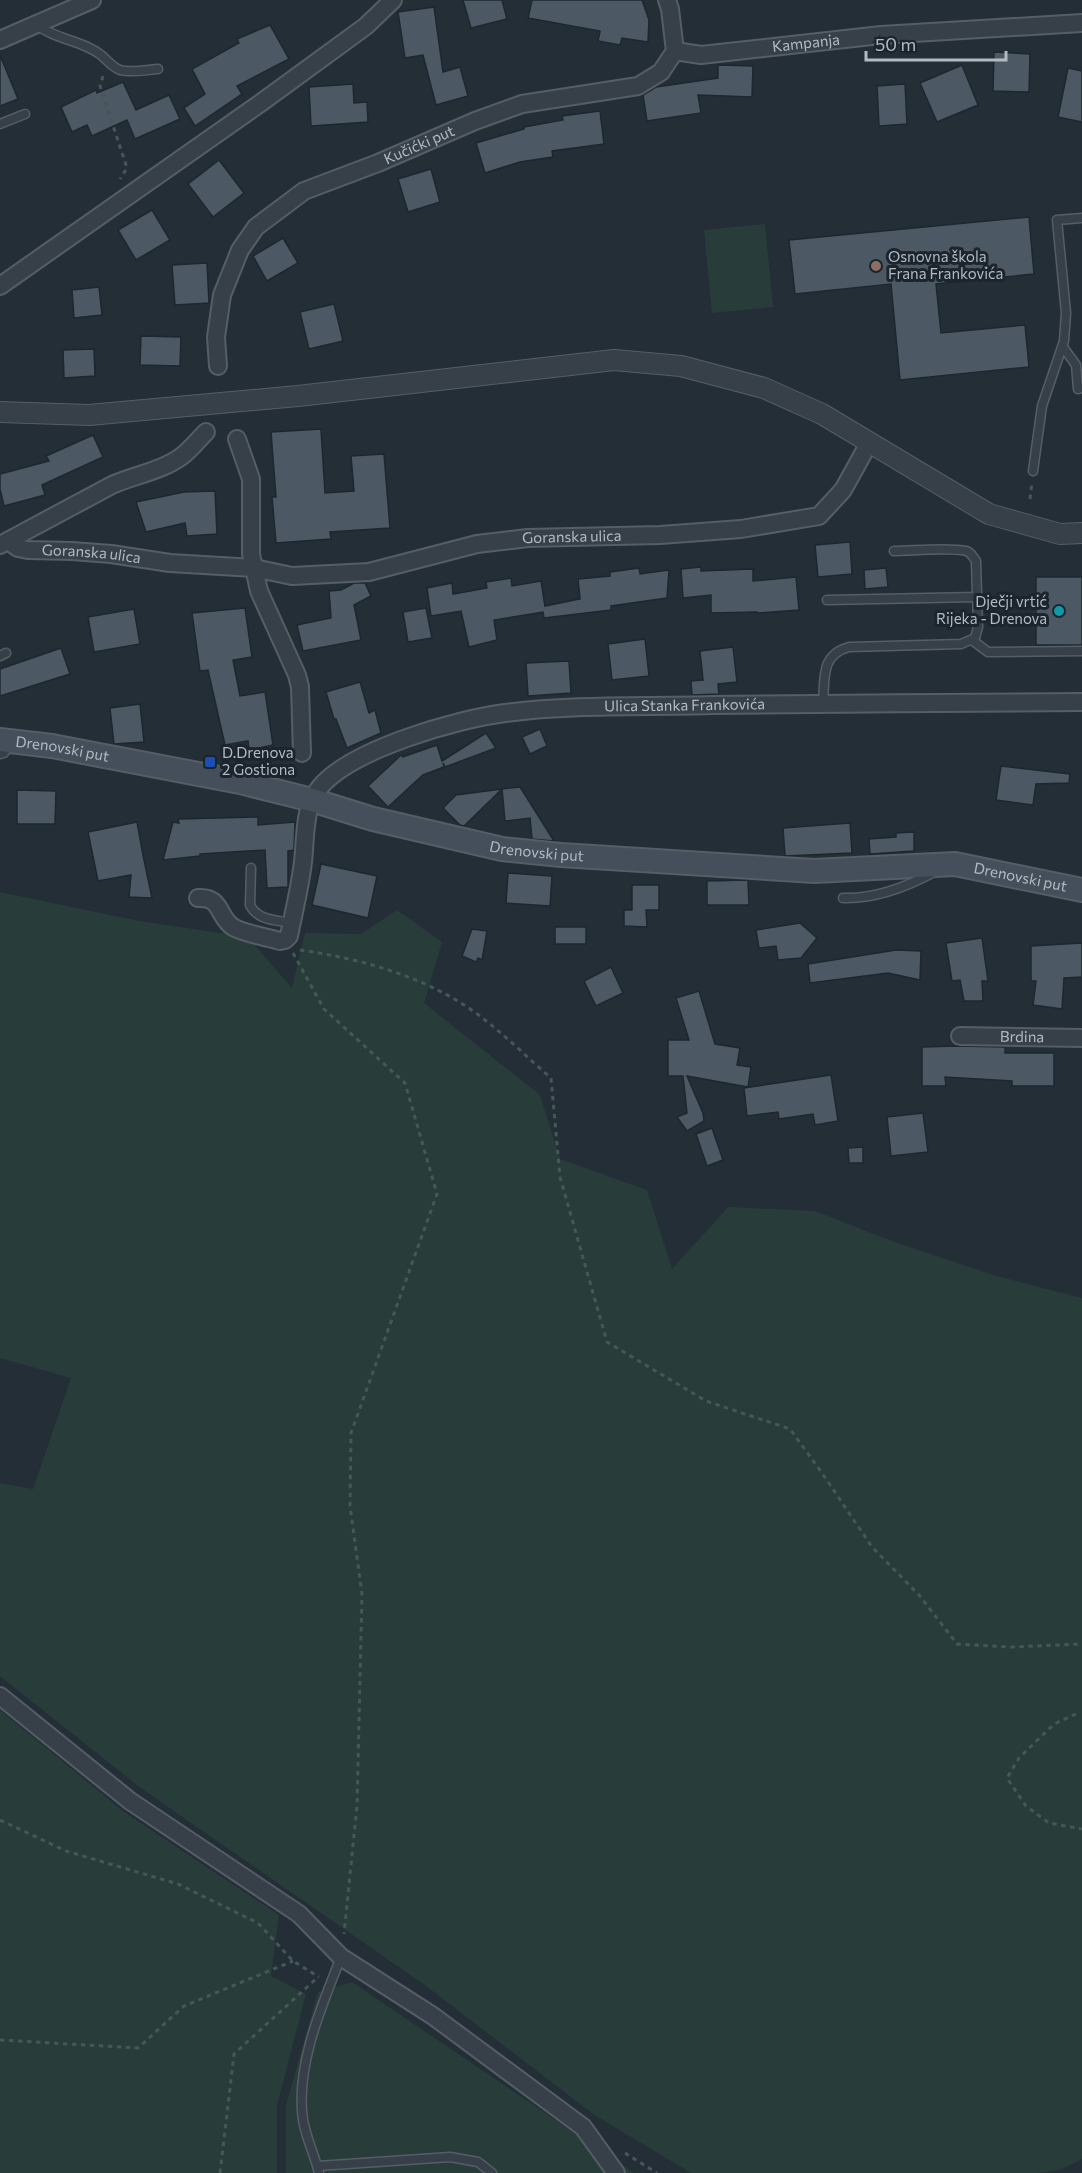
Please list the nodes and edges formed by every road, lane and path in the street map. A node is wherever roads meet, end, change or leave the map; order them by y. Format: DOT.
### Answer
graph roads {
  1 [pos="92,0"];
  2 [pos="393,0"];
  3 [pos="667,0"];
  4 [pos="1082,22"];
  5 [pos="36,24"];
  6 [pos="0,40"];
  7 [pos="675,51"];
  8 [pos="111,65"];
  9 [pos="158,69"];
  10 [pos="25,114"];
  11 [pos="0,124"];
  12 [pos="114,188"];
  13 [pos="1082,218"];
  14 [pos="0,286"];
  15 [pos="1063,347"];
  16 [pos="218,366"];
  17 [pos="1082,388"];
  18 [pos="0,412"];
  19 [pos="206,432"];
  20 [pos="237,439"];
  21 [pos="869,443"];
  22 [pos="1033,471"];
  23 [pos="1082,533"];
  24 [pos="4,543"];
  25 [pos="894,551"];
  26 [pos="254,568"];
  27 [pos="977,597"];
  28 [pos="827,600"];
  29 [pos="972,640"];
  30 [pos="1082,651"];
  31 [pos="1082,702"];
  32 [pos="823,704"];
  33 [pos="4,745"];
  34 [pos="302,753"];
  35 [pos="312,800"];
  36 [pos="950,864"];
  37 [pos="251,868"];
  38 [pos="1082,890"];
  39 [pos="198,898"];
  40 [pos="843,898"];
  41 [pos="292,923"];
  42 [pos="960,1036"];
  43 [pos="1082,1038"];
  44 [pos="1082,1644"];
  45 [pos="0,1696"];
  46 [pos="1076,1714"];
  47 [pos="0,1820"];
  48 [pos="1082,1829"];
  49 [pos="341,1957"];
  50 [pos="293,1961"];
  51 [pos="318,1977"];
  52 [pos="0,2040"];
  53 [pos="319,2170"];
  54 [pos="220,2173"];
  55 [pos="492,2173"];
  56 [pos="616,2173"];
  1 -- 5 [label="street"];
  2 -- 14 [label="street"];
  3 -- 7 [label="street"];
  4 -- 7 [label="street, Kampanja"];
  5 -- 6 [label="street"];
  5 -- 8 [label="lane"];
  7 -- 16 [label="street, Kučićki put"];
  8 -- 9 [label="lane"];
  8 -- 12 [label="path"];
  10 -- 11 [label="lane"];
  13 -- 15 [label="lane"];
  15 -- 17 [label="lane"];
  15 -- 22 [label="lane"];
  18 -- 21 [label="street"];
  19 -- 24 [label="street"];
  20 -- 26 [label="street"];
  21 -- 23 [label="street"];
  21 -- 26 [label="street, Goranska ulica"];
  24 -- 26 [label="street, Goranska ulica"];
  25 -- 27 [label="lane"];
  26 -- 34 [label="street"];
  27 -- 28 [label="lane"];
  27 -- 29 [label="lane"];
  29 -- 30 [label="lane"];
  29 -- 32 [label="lane"];
  31 -- 32 [label="street, Ulica Stanka Frankovića"];
  32 -- 35 [label="street, Ulica Stanka Frankovića"];
  33 -- 35 [label="main road, Drenovski put"];
  35 -- 36 [label="main road, Drenovski put"];
  35 -- 41 [label="street"];
  36 -- 38 [label="main road, Drenovski put"];
  36 -- 40 [label="lane"];
  37 -- 41 [label="lane"];
  39 -- 41 [label="street"];
  42 -- 43 [label="street, Brdina"];
  44 -- 49 [label="path"];
  45 -- 49 [label="street"];
  46 -- 48 [label="path"];
  47 -- 50 [label="path"];
  49 -- 51 [label="path"];
  49 -- 53 [label="lane"];
  49 -- 56 [label="street"];
  50 -- 51 [label="path"];
  50 -- 52 [label="path"];
  51 -- 54 [label="path"];
  53 -- 55 [label="lane"];
}
